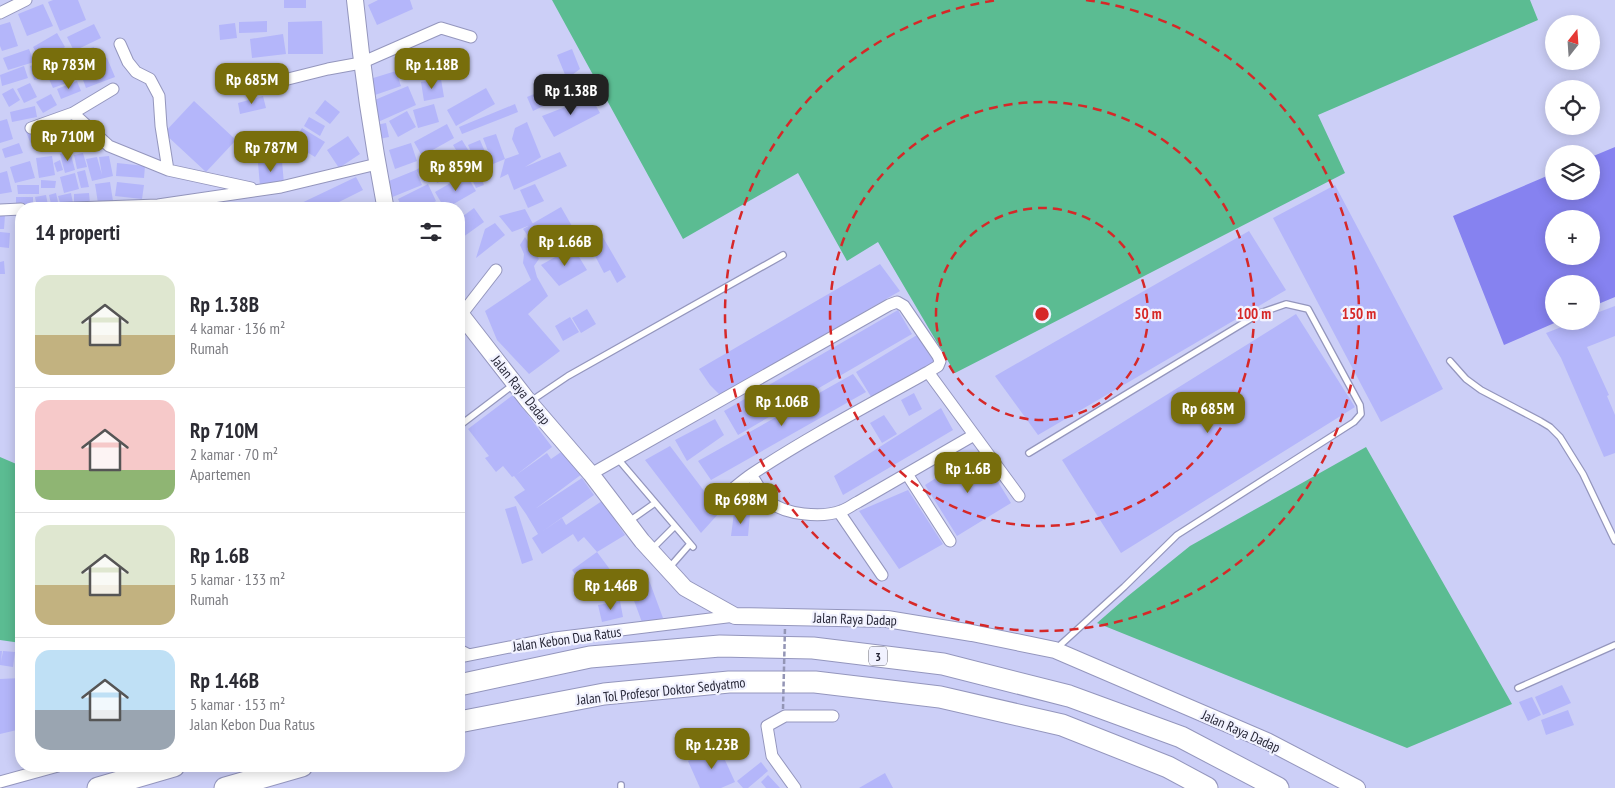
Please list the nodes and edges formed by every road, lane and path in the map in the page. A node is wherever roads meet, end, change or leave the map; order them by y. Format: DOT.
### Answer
graph roads {
  1 [pos="354,0"];
  2 [pos="22,1"];
  3 [pos="0,13"];
  4 [pos="471,37"];
  5 [pos="120,44"];
  6 [pos="361,63"];
  7 [pos="244,86"];
  8 [pos="113,89"];
  9 [pos="72,112"];
  10 [pos="31,128"];
  11 [pos="377,164"];
  12 [pos="168,170"];
  13 [pos="260,190"];
  14 [pos="178,202"];
  15 [pos="384,202"];
  16 [pos="15,209"];
  17 [pos="0,210"];
  18 [pos="783,255"];
  19 [pos="496,270"];
  20 [pos="465,307"];
  21 [pos="465,319"];
  22 [pos="1450,361"];
  23 [pos="928,372"];
  24 [pos="515,383"];
  25 [pos="530,402"];
  26 [pos="465,421"];
  27 [pos="974,435"];
  28 [pos="1030,453"];
  29 [pos="618,459"];
  30 [pos="591,474"];
  31 [pos="907,474"];
  32 [pos="751,475"];
  33 [pos="1019,496"];
  34 [pos="719,500"];
  35 [pos="655,503"];
  36 [pos="839,512"];
  37 [pos="628,522"];
  38 [pos="675,526"];
  39 [pos="950,541"];
  40 [pos="1615,541"];
  41 [pos="651,550"];
  42 [pos="668,569"];
  43 [pos="882,575"];
  44 [pos="735,616"];
  45 [pos="785,627"];
  46 [pos="1615,645"];
  47 [pos="465,650"];
  48 [pos="1055,650"];
  49 [pos="472,654"];
  50 [pos="465,656"];
  51 [pos="465,685"];
  52 [pos="1518,688"];
  53 [pos="783,709"];
  54 [pos="833,716"];
  55 [pos="465,721"];
  56 [pos="36,772"];
  57 [pos="153,772"];
  58 [pos="281,772"];
  59 [pos="0,782"];
  60 [pos="98,788"];
  61 [pos="225,788"];
  62 [pos="796,788"];
  63 [pos="1207,788"];
  64 [pos="1278,788"];
  65 [pos="1357,788"];
  1 -- 6 [label="main road"];
  2 -- 3 [label="street"];
  4 -- 6 [label="street"];
  5 -- 12 [label="street"];
  6 -- 7 [label="street"];
  6 -- 11 [label="main road"];
  8 -- 9 [label="street"];
  9 -- 10 [label="street"];
  9 -- 12 [label="street"];
  11 -- 13 [label="street"];
  11 -- 15 [label="main road"];
  12 -- 13 [label="street"];
  13 -- 14 [label="street"];
  16 -- 17 [label="street"];
  18 -- 25 [label="lane"];
  19 -- 20 [label="street"];
  21 -- 24 [label="main road, Jalan Raya Dadap"];
  22 -- 40 [label="lane"];
  23 -- 27 [label="street"];
  23 -- 29 [label="street"];
  23 -- 32 [label="street"];
  24 -- 25 [label="main road, Jalan Raya Dadap"];
  24 -- 26 [label="lane"];
  25 -- 30 [label="main road, Jalan Raya Dadap"];
  27 -- 31 [label="street"];
  27 -- 33 [label="street"];
  28 -- 48 [label="lane"];
  29 -- 30 [label="street"];
  29 -- 35 [label="lane"];
  30 -- 37 [label="main road, Jalan Raya Dadap"];
  31 -- 36 [label="street"];
  31 -- 39 [label="street"];
  32 -- 34 [label="street"];
  32 -- 36 [label="street"];
  35 -- 37 [label="lane"];
  35 -- 38 [label="lane"];
  36 -- 43 [label="street"];
  37 -- 41 [label="main road, Jalan Raya Dadap"];
  38 -- 41 [label="lane"];
  38 -- 42 [label="lane"];
  41 -- 42 [label="main road, Jalan Raya Dadap"];
  42 -- 44 [label="main road, Jalan Raya Dadap"];
  44 -- 48 [label="main road, Jalan Raya Dadap"];
  44 -- 49 [label="street, Jalan Kebon Dua Ratus"];
  45 -- 53 [label="path, bridge"];
  46 -- 52 [label="lane"];
  47 -- 49 [label="lane"];
  48 -- 65 [label="main road, Jalan Raya Dadap"];
  49 -- 50 [label="street, Jalan Kebon Dua Ratus"];
  51 -- 64 [label="highway, 3"];
  54 -- 62 [label="street"];
  55 -- 63 [label="highway, Jalan Tol Profesor Doktor Sedyatmo"];
  56 -- 59 [label="street"];
  57 -- 60 [label="highway"];
  58 -- 61 [label="highway"];
}
